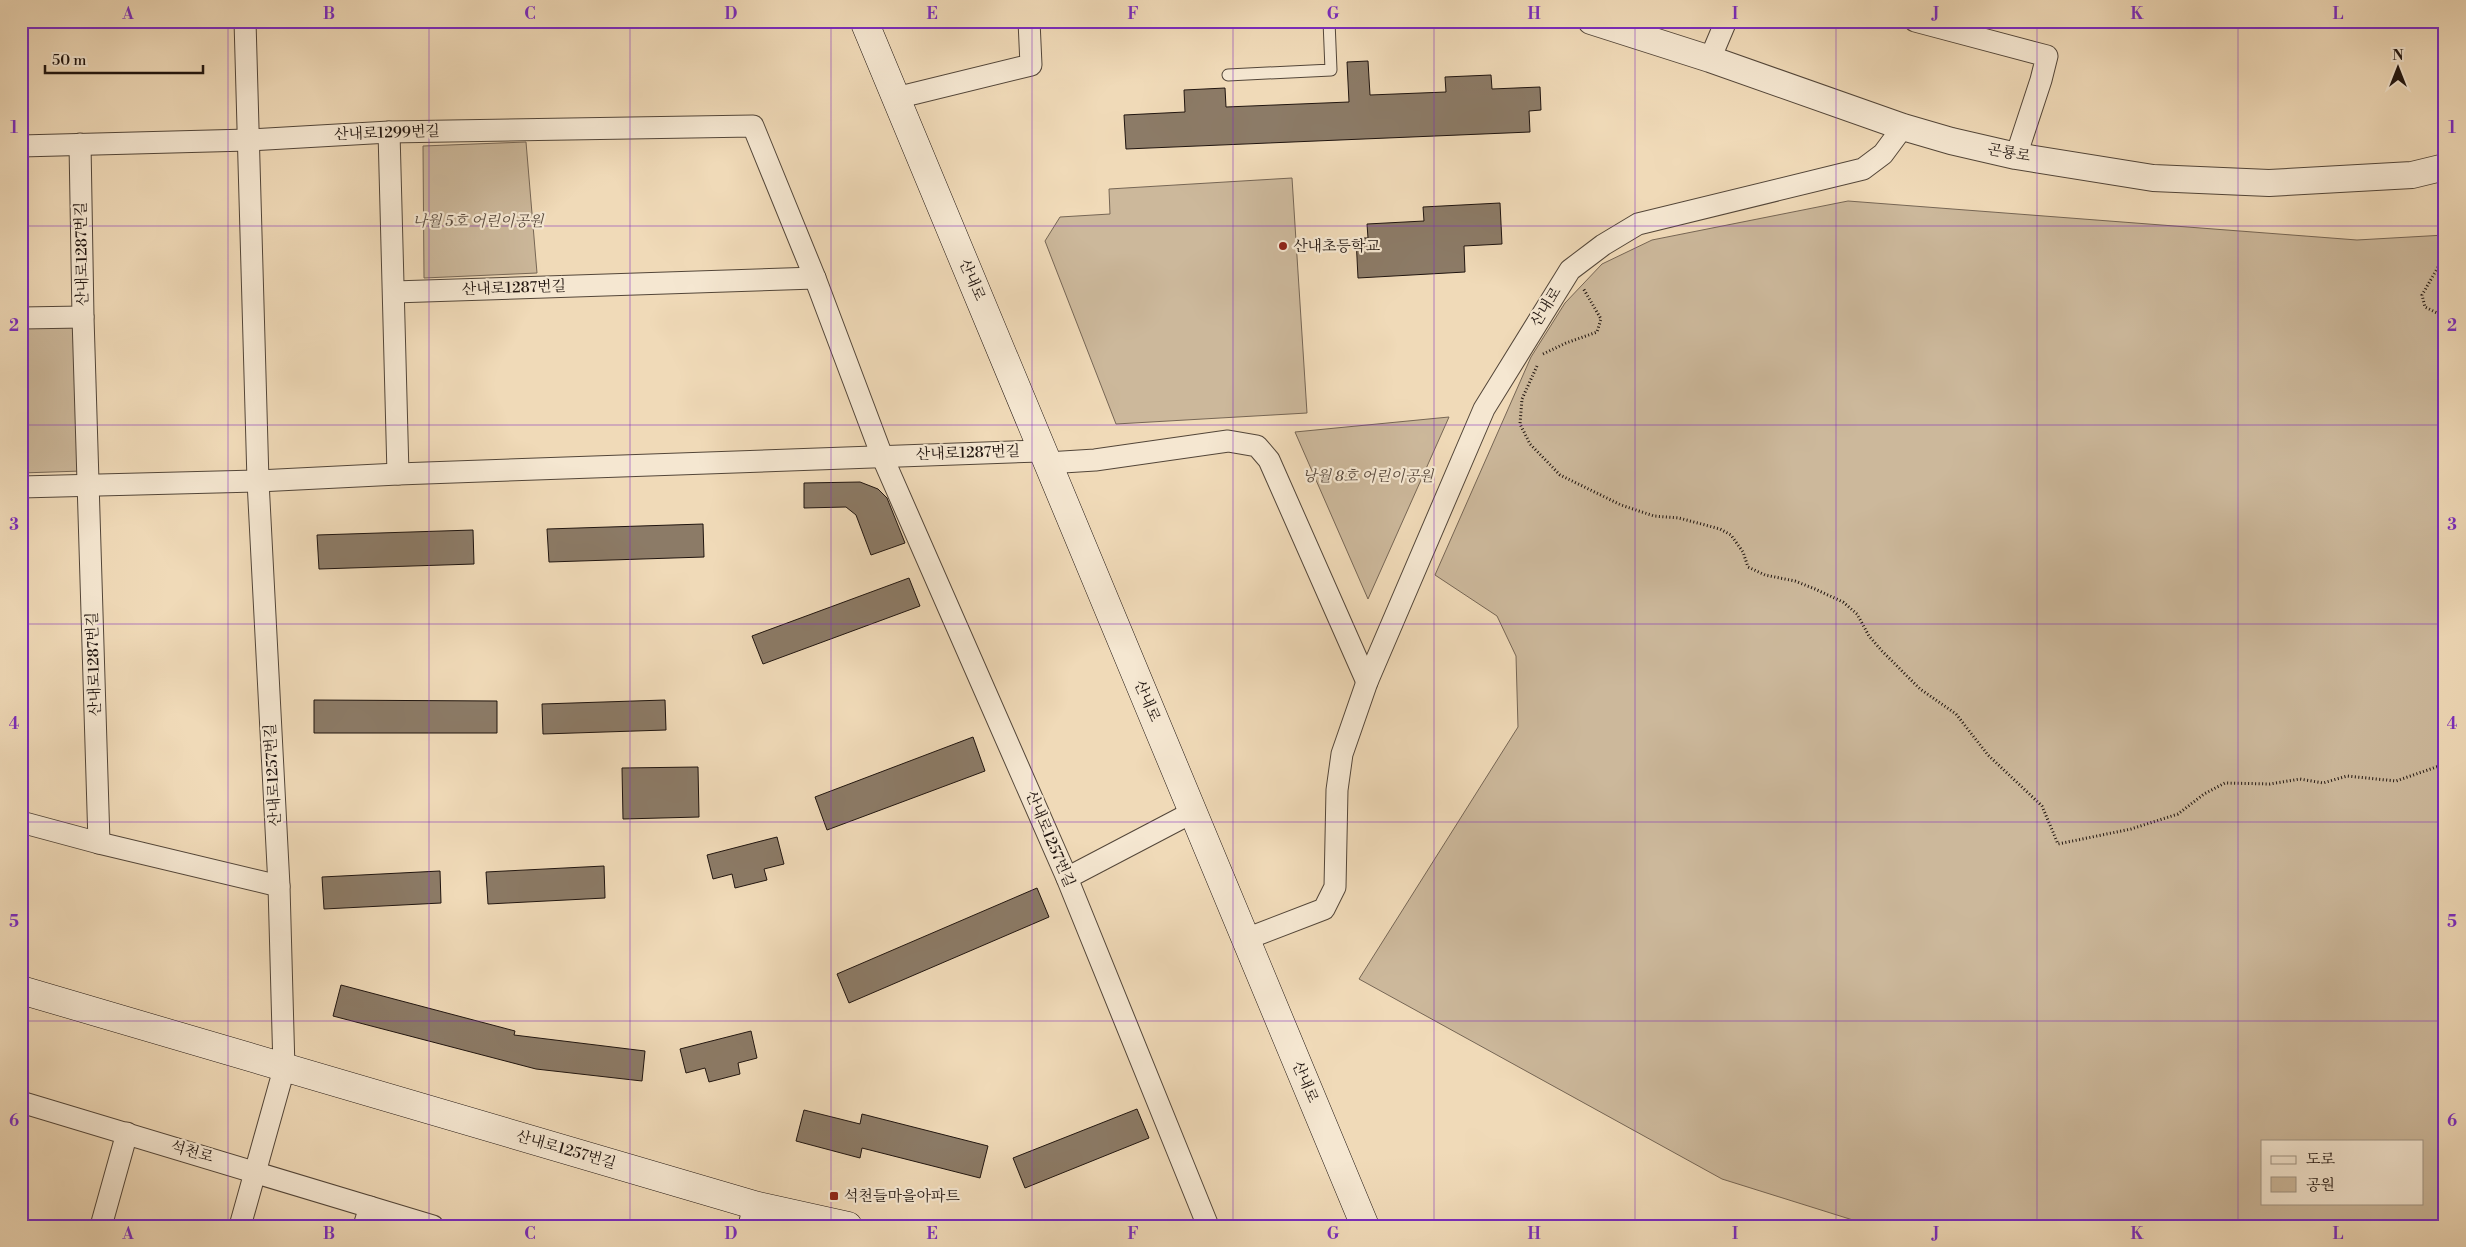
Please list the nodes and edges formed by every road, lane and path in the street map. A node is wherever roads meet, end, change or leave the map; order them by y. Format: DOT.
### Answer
graph roads {
  1 [pos="245,21"];
  2 [pos="864,21"];
  3 [pos="1030,21"];
  4 [pos="1329,21"];
  5 [pos="1591,21"];
  6 [pos="1726,21"];
  7 [pos="1920,22"];
  8 [pos="1710,59"];
  9 [pos="1228,75"];
  10 [pos="896,98"];
  11 [pos="1903,127"];
  12 [pos="389,132"];
  13 [pos="248,140"];
  14 [pos="80,144"];
  15 [pos="21,146"];
  16 [pos="2016,156"];
  17 [pos="2445,167"];
  18 [pos="2445,255"];
  19 [pos="1570,270"];
  20 [pos="816,278"];
  21 [pos="394,292"];
  22 [pos="83,317"];
  23 [pos="2445,317"];
  24 [pos="21,318"];
  25 [pos="1541,355"];
  26 [pos="1539,362"];
  27 [pos="882,456"];
  28 [pos="1048,463"];
  29 [pos="398,474"];
  30 [pos="258,481"];
  31 [pos="88,484"];
  32 [pos="21,487"];
  33 [pos="1367,682"];
  34 [pos="2445,764"];
  35 [pos="1192,812"];
  36 [pos="21,822"];
  37 [pos="99,843"];
  38 [pos="1067,878"];
  39 [pos="279,886"];
  40 [pos="1246,939"];
  41 [pos="21,990"];
  42 [pos="284,1069"];
  43 [pos="21,1102"];
  44 [pos="128,1133"];
  45 [pos="256,1171"];
  46 [pos="751,1215"];
  47 [pos="367,1216"];
  48 [pos="101,1226"];
  49 [pos="240,1226"];
  50 [pos="433,1226"];
  51 [pos="848,1226"];
  52 [pos="1208,1226"];
  53 [pos="1364,1226"];
  1 -- 13 [label="street"];
  2 -- 10 [label="main road, 산내로"];
  3 -- 10 [label="street"];
  4 -- 9 [label="lane"];
  5 -- 8 [label="street, 곤룡로"];
  6 -- 8 [label="street"];
  7 -- 16 [label="street"];
  8 -- 11 [label="street, 곤룡로"];
  10 -- 28 [label="main road, 산내로"];
  11 -- 16 [label="street, 곤룡로"];
  11 -- 19 [label="street, 산내로"];
  12 -- 13 [label="street, 산내로1299번길"];
  12 -- 20 [label="street, 산내로1299번길"];
  12 -- 21 [label="street"];
  13 -- 14 [label="street, 산내로1299번길"];
  13 -- 30 [label="street"];
  14 -- 15 [label="street, 산내로1299번길"];
  14 -- 22 [label="street, 산내로1287번길"];
  16 -- 17 [label="street, 곤룡로"];
  18 -- 23 [label="path"];
  19 -- 25 [label="path"];
  19 -- 33 [label="street, 산내로"];
  20 -- 21 [label="street, 산내로1287번길"];
  20 -- 27 [label="street"];
  21 -- 29 [label="street"];
  22 -- 24 [label="street"];
  22 -- 31 [label="street, 산내로1287번길"];
  26 -- 34 [label="path"];
  27 -- 28 [label="street, 산내로1287번길"];
  27 -- 29 [label="street, 산내로1287번길"];
  27 -- 38 [label="street, 산내로1257번길"];
  28 -- 33 [label="street"];
  28 -- 35 [label="main road, 산내로"];
  29 -- 30 [label="street, 산내로1287번길"];
  30 -- 31 [label="street, 산내로1287번길"];
  30 -- 39 [label="street, 산내로1257번길"];
  31 -- 32 [label="street, 산내로1287번길"];
  31 -- 37 [label="street, 산내로1287번길"];
  33 -- 40 [label="street, 산내로"];
  35 -- 38 [label="street"];
  35 -- 40 [label="main road, 산내로"];
  36 -- 37 [label="street"];
  37 -- 39 [label="street"];
  38 -- 52 [label="street, 산내로1257번길"];
  39 -- 42 [label="street, 산내로1257번길"];
  40 -- 53 [label="main road, 산내로"];
  41 -- 42 [label="main road, 산내로1257번길"];
  42 -- 45 [label="street"];
  42 -- 46 [label="main road, 산내로1257번길"];
  43 -- 44 [label="street, 석천로"];
  44 -- 45 [label="street, 석천로"];
  44 -- 48 [label="street"];
  45 -- 47 [label="street, 석천로"];
  45 -- 49 [label="street"];
  46 -- 51 [label="main road, 산내로1257번길"];
  47 -- 50 [label="street, 석천로"];
}
